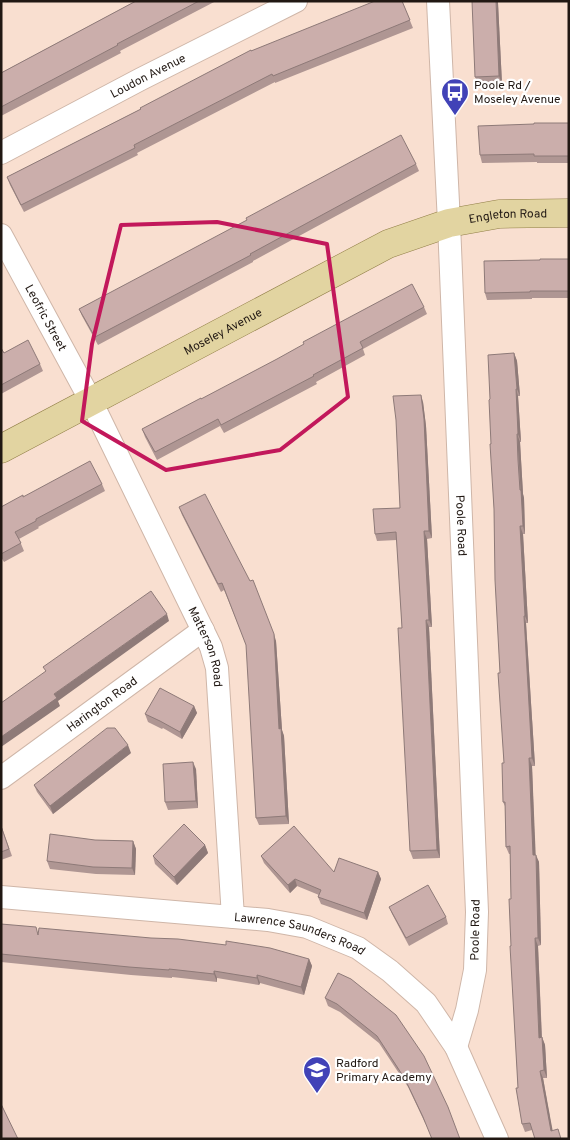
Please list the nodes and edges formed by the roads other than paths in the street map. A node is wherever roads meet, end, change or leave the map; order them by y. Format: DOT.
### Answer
graph roads {
  1 [pos="296,1"];
  2 [pos="438,1"];
  3 [pos="1,153"];
  4 [pos="569,213"];
  5 [pos="448,223"];
  6 [pos="1,235"];
  7 [pos="91,401"];
  8 [pos="1,449"];
  9 [pos="203,630"];
  10 [pos="1,778"];
  11 [pos="1,898"];
  12 [pos="233,917"];
  13 [pos="456,1047"];
  14 [pos="497,1139"];
  1 -- 3 [label="street, Loudon Avenue"];
  2 -- 5 [label="street, Poole Road"];
  4 -- 5 [label="main road, Engleton Road"];
  5 -- 7 [label="main road, Moseley Avenue"];
  5 -- 13 [label="street, Poole Road"];
  6 -- 7 [label="street, Leofric Street"];
  7 -- 8 [label="main road, Moseley Avenue"];
  7 -- 9 [label="street, Matterson Road"];
  9 -- 10 [label="street, Harington Road"];
  9 -- 12 [label="street, Matterson Road"];
  11 -- 12 [label="street, Lawrence Saunders Road"];
  12 -- 13 [label="street, Lawrence Saunders Road"];
  13 -- 14 [label="street, Lawrence Saunders Road"];
}
